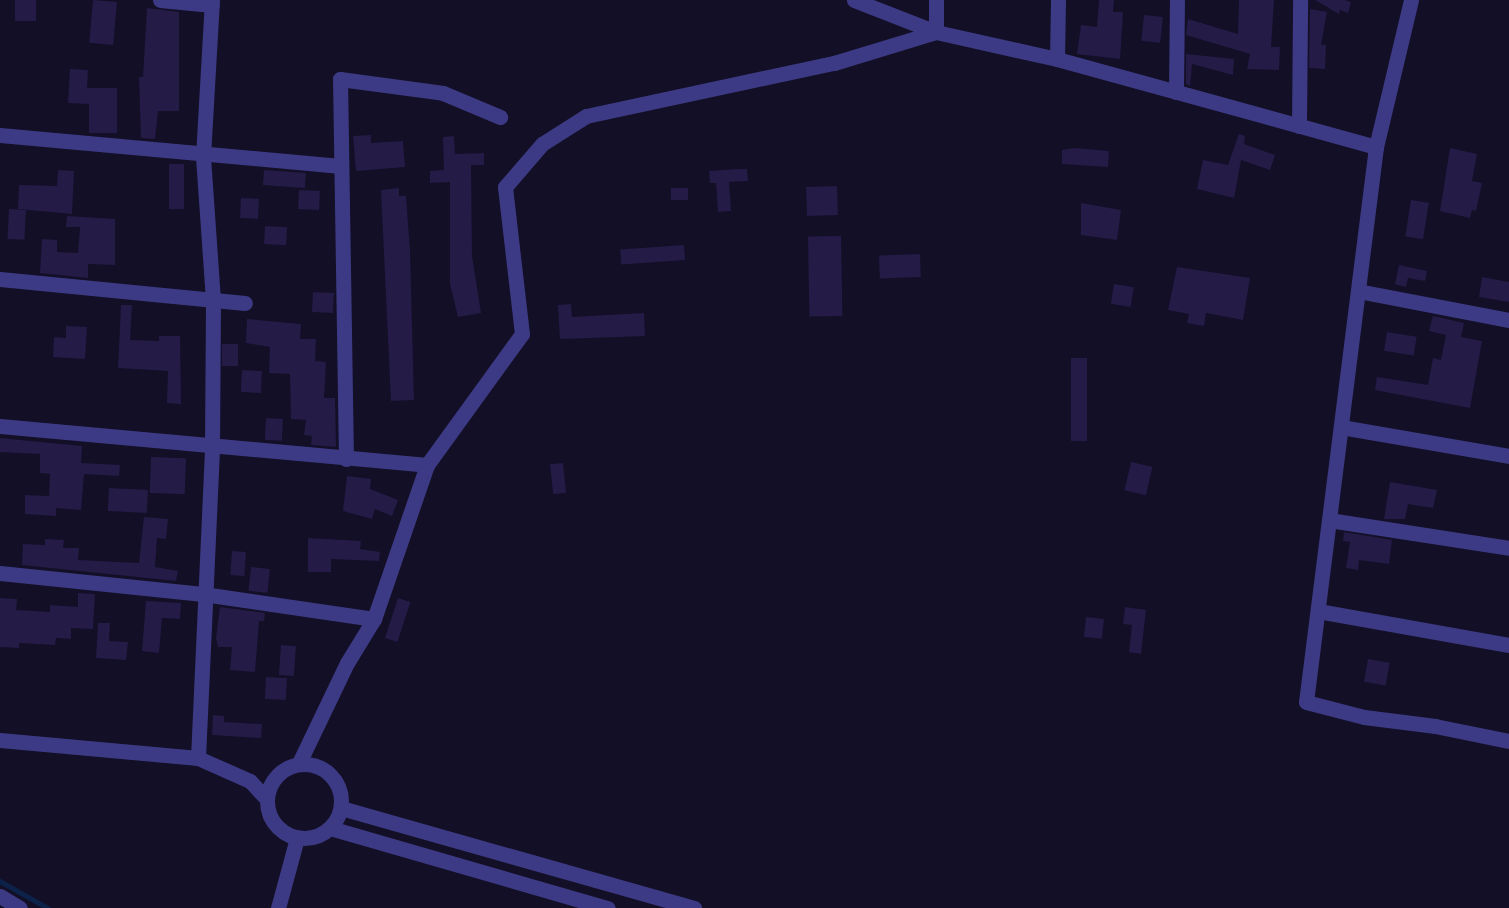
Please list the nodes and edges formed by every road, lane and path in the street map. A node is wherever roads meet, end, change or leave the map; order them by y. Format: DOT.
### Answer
graph roads {
  1 [pos="160,0"];
  2 [pos="854,0"];
  3 [pos="936,0"];
  4 [pos="1058,0"];
  5 [pos="1177,0"];
  6 [pos="1300,0"];
  7 [pos="1411,0"];
  8 [pos="212,3"];
  9 [pos="936,32"];
  10 [pos="1057,59"];
  11 [pos="1176,92"];
  12 [pos="500,117"];
  13 [pos="1299,126"];
  14 [pos="0,135"];
  15 [pos="1377,147"];
  16 [pos="203,156"];
  17 [pos="341,166"];
  18 [pos="0,279"];
  19 [pos="1358,291"];
  20 [pos="213,300"];
  21 [pos="245,303"];
  22 [pos="1509,321"];
  23 [pos="0,426"];
  24 [pos="1341,427"];
  25 [pos="212,447"];
  26 [pos="1509,456"];
  27 [pos="345,459"];
  28 [pos="427,465"];
  29 [pos="1329,520"];
  30 [pos="1509,548"];
  31 [pos="0,573"];
  32 [pos="202,594"];
  33 [pos="1318,611"];
  34 [pos="374,620"];
  35 [pos="1509,645"];
  36 [pos="0,740"];
  37 [pos="1509,741"];
  38 [pos="198,758"];
  39 [pos="299,763"];
  40 [pos="267,799"];
  41 [pos="341,808"];
  42 [pos="330,828"];
  43 [pos="297,838"];
  44 [pos="0,896"];
  45 [pos="18,907"];
  46 [pos="278,908"];
  47 [pos="608,908"];
  48 [pos="694,908"];
  1 -- 8 [label="street"];
  2 -- 9 [label="street"];
  3 -- 9 [label="street"];
  4 -- 10 [label="street"];
  5 -- 11 [label="street"];
  6 -- 13 [label="street"];
  7 -- 15 [label="street"];
  8 -- 16 [label="street"];
  9 -- 10 [label="street"];
  9 -- 28 [label="street"];
  10 -- 11 [label="street"];
  11 -- 13 [label="street"];
  12 -- 17 [label="street"];
  13 -- 15 [label="street"];
  14 -- 16 [label="street"];
  15 -- 19 [label="street"];
  16 -- 17 [label="street"];
  16 -- 20 [label="street"];
  17 -- 27 [label="street"];
  18 -- 20 [label="street"];
  19 -- 22 [label="street"];
  19 -- 24 [label="street"];
  20 -- 21 [label="street"];
  20 -- 25 [label="street"];
  23 -- 25 [label="street"];
  24 -- 26 [label="street"];
  24 -- 29 [label="street"];
  25 -- 27 [label="street"];
  25 -- 32 [label="street"];
  27 -- 28 [label="street"];
  28 -- 34 [label="street"];
  29 -- 30 [label="street"];
  29 -- 33 [label="street"];
  31 -- 32 [label="street"];
  32 -- 34 [label="street"];
  32 -- 38 [label="street"];
  33 -- 35 [label="street"];
  33 -- 37 [label="street"];
  34 -- 39 [label="street"];
  36 -- 38 [label="street"];
  38 -- 40 [label="street"];
  39 -- 40 [label="street"];
  39 -- 41 [label="street"];
  40 -- 43 [label="street"];
  41 -- 42 [label="street"];
  41 -- 48 [label="street"];
  42 -- 43 [label="street"];
  42 -- 47 [label="street"];
  43 -- 46 [label="street"];
  44 -- 45 [label="street"];
}
